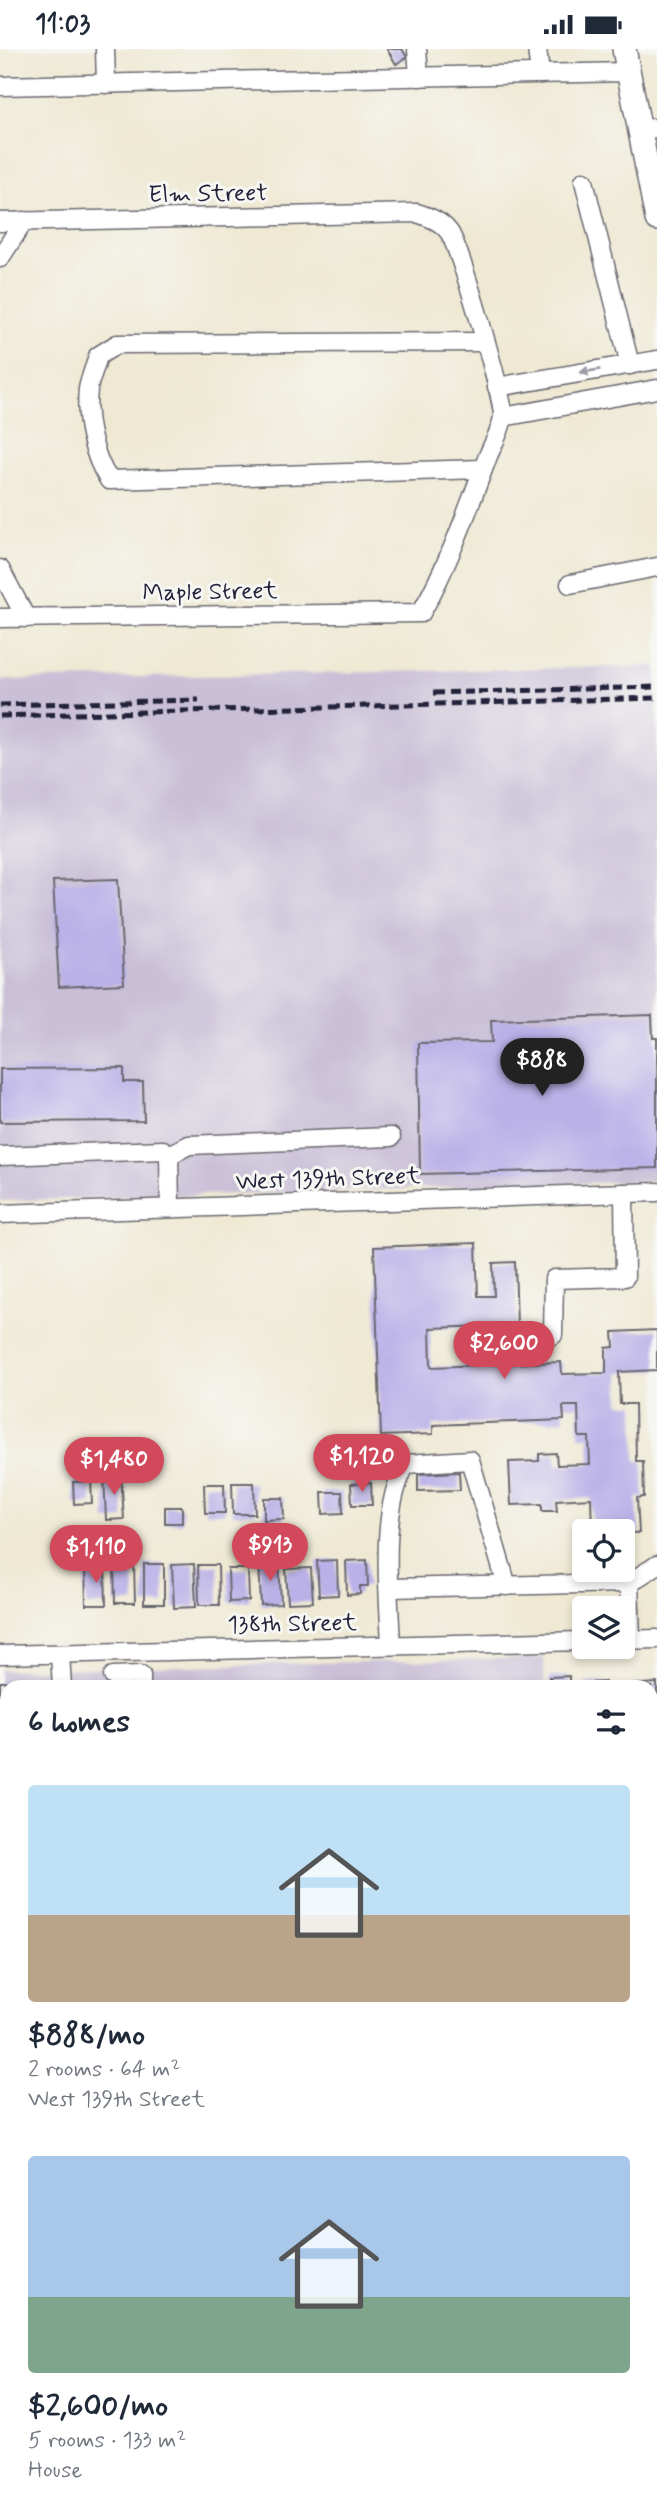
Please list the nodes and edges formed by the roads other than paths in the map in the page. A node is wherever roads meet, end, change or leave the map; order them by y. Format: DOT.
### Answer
graph roads {
  1 [pos="105,49"];
  2 [pos="417,49"];
  3 [pos="537,49"];
  4 [pos="624,49"];
  5 [pos="628,72"];
  6 [pos="540,74"];
  7 [pos="419,77"];
  8 [pos="106,83"];
  9 [pos="0,86"];
  10 [pos="648,129"];
  11 [pos="652,172"];
  12 [pos="584,181"];
  13 [pos="657,219"];
  14 [pos="24,221"];
  15 [pos="0,222"];
  16 [pos="0,258"];
  17 [pos="485,342"];
  18 [pos="657,360"];
  19 [pos="630,365"];
  20 [pos="498,387"];
  21 [pos="657,389"];
  22 [pos="503,417"];
  23 [pos="483,469"];
  24 [pos="657,567"];
  25 [pos="0,569"];
  26 [pos="570,584"];
  27 [pos="0,618"];
  28 [pos="26,618"];
  29 [pos="391,1137"];
  30 [pos="169,1155"];
  31 [pos="0,1156"];
  32 [pos="657,1192"];
  33 [pos="624,1193"];
  34 [pos="170,1208"];
  35 [pos="0,1214"];
  36 [pos="553,1335"];
  37 [pos="657,1565"];
  38 [pos="629,1583"];
  39 [pos="508,1586"];
  40 [pos="388,1588"];
  41 [pos="629,1596"];
  42 [pos="657,1639"];
  43 [pos="635,1640"];
  44 [pos="572,1641"];
  45 [pos="391,1645"];
  46 [pos="112,1652"];
  47 [pos="60,1654"];
  48 [pos="0,1655"];
  49 [pos="62,1680"];
  50 [pos="113,1680"];
  51 [pos="118,1680"];
  52 [pos="141,1680"];
  1 -- 8 [label="street"];
  2 -- 7 [label="street"];
  3 -- 6 [label="street"];
  4 -- 5 [label="main road"];
  5 -- 6 [label="street"];
  5 -- 10 [label="main road"];
  6 -- 7 [label="street"];
  7 -- 8 [label="street"];
  8 -- 9 [label="street"];
  10 -- 11 [label="main road"];
  11 -- 13 [label="main road"];
  12 -- 19 [label="street"];
  14 -- 15 [label="street, Elm Street"];
  14 -- 16 [label="street"];
  14 -- 17 [label="street, Elm Street"];
  17 -- 20 [label="street"];
  17 -- 23 [label="street"];
  18 -- 19 [label="street"];
  19 -- 20 [label="street, one-way"];
  20 -- 22 [label="street"];
  21 -- 22 [label="street"];
  22 -- 23 [label="street"];
  23 -- 28 [label="street, Maple Street"];
  24 -- 26 [label="street"];
  25 -- 28 [label="street"];
  27 -- 28 [label="street, Maple Street"];
  29 -- 30 [label="street"];
  30 -- 31 [label="street"];
  30 -- 34 [label="street"];
  32 -- 33 [label="street, West 139th Street"];
  33 -- 34 [label="street, West 139th Street"];
  33 -- 36 [label="street"];
  34 -- 35 [label="street, West 139th Street"];
  37 -- 38 [label="street"];
  38 -- 39 [label="street"];
  38 -- 41 [label="street"];
  39 -- 40 [label="street"];
  39 -- 40 [label="street"];
  40 -- 45 [label="street"];
  42 -- 43 [label="street"];
  44 -- 45 [label="street, 138th Street"];
  45 -- 46 [label="street, 138th Street"];
  46 -- 47 [label="street, 138th Street"];
  46 -- 50 [label="street"];
  47 -- 48 [label="street, 138th Street"];
  47 -- 49 [label="street"];
  51 -- 52 [label="street"];
}
